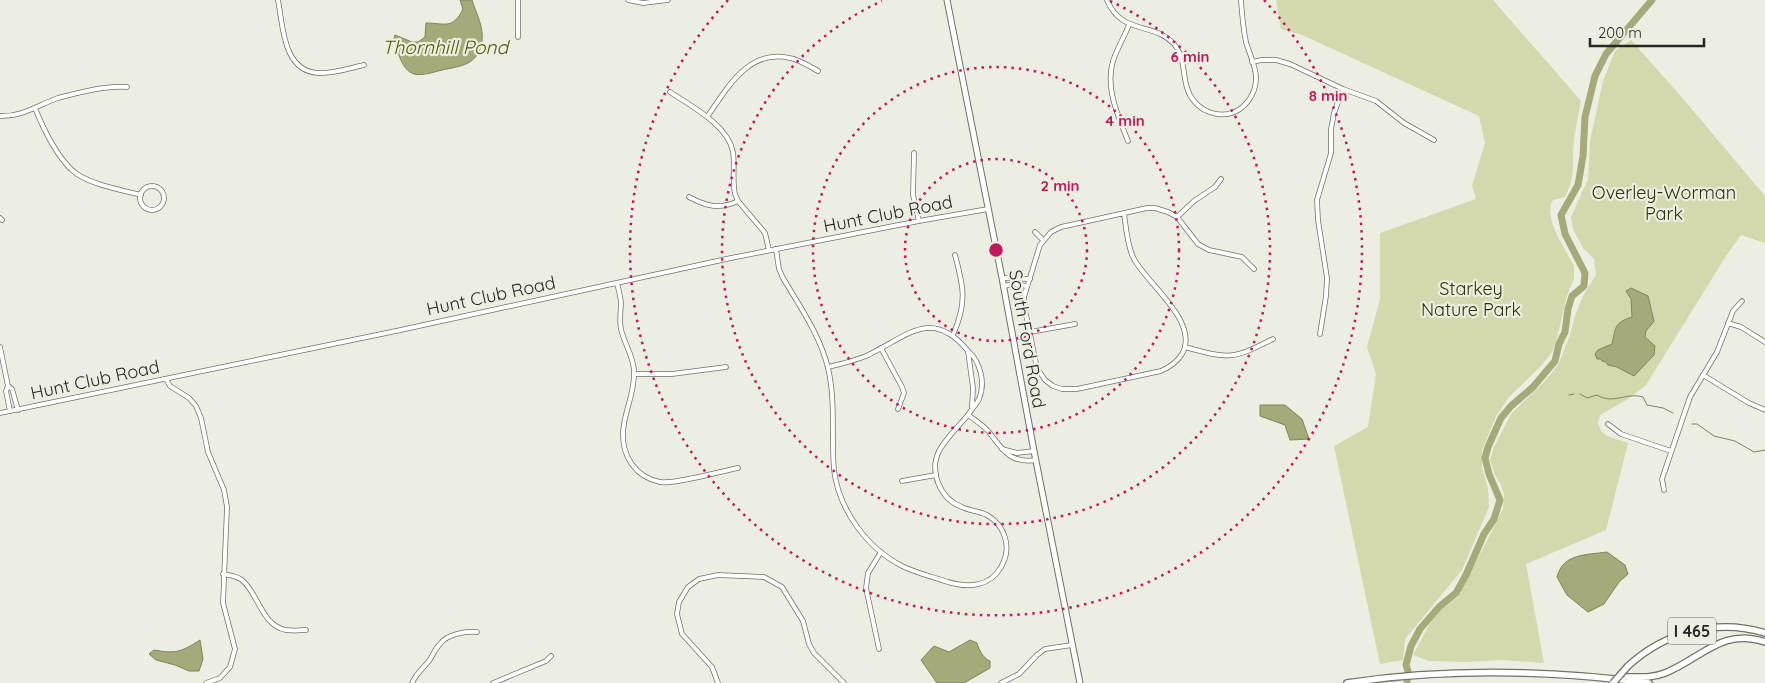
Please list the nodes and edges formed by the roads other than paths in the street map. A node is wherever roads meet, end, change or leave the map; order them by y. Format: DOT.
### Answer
graph roads {
  1 [pos="278,0"];
  2 [pos="518,0"];
  3 [pos="628,0"];
  4 [pos="668,0"];
  5 [pos="947,0"];
  6 [pos="1107,0"];
  7 [pos="1241,0"];
  8 [pos="1129,25"];
  9 [pos="518,37"];
  10 [pos="1252,62"];
  11 [pos="364,65"];
  12 [pos="818,71"];
  13 [pos="127,87"];
  14 [pos="1343,89"];
  15 [pos="670,92"];
  16 [pos="35,108"];
  17 [pos="0,116"];
  18 [pos="707,117"];
  19 [pos="1434,140"];
  20 [pos="1128,141"];
  21 [pos="914,153"];
  22 [pos="1221,179"];
  23 [pos="141,195"];
  24 [pos="689,197"];
  25 [pos="738,201"];
  26 [pos="988,209"];
  27 [pos="1124,213"];
  28 [pos="1177,218"];
  29 [pos="919,221"];
  30 [pos="1035,232"];
  31 [pos="1044,240"];
  32 [pos="776,249"];
  33 [pos="769,250"];
  34 [pos="955,255"];
  35 [pos="1254,269"];
  36 [pos="1002,278"];
  37 [pos="1030,280"];
  38 [pos="617,284"];
  39 [pos="1004,286"];
  40 [pos="1028,286"];
  41 [pos="1742,301"];
  42 [pos="1728,323"];
  43 [pos="1075,324"];
  44 [pos="1030,332"];
  45 [pos="1320,334"];
  46 [pos="953,335"];
  47 [pos="1273,339"];
  48 [pos="1765,342"];
  49 [pos="0,347"];
  50 [pos="1185,347"];
  51 [pos="881,348"];
  52 [pos="968,351"];
  53 [pos="726,367"];
  54 [pos="828,367"];
  55 [pos="635,374"];
  56 [pos="1703,375"];
  57 [pos="166,379"];
  58 [pos="8,386"];
  59 [pos="972,407"];
  60 [pos="898,409"];
  61 [pos="18,410"];
  62 [pos="1765,410"];
  63 [pos="10,411"];
  64 [pos="0,414"];
  65 [pos="968,416"];
  66 [pos="1608,424"];
  67 [pos="1002,449"];
  68 [pos="1034,451"];
  69 [pos="1671,451"];
  70 [pos="1036,460"];
  71 [pos="738,468"];
  72 [pos="936,475"];
  73 [pos="902,481"];
  74 [pos="1664,490"];
  75 [pos="881,552"];
  76 [pos="223,574"];
  77 [pos="306,630"];
  78 [pos="477,632"];
  79 [pos="1765,633"];
  80 [pos="1765,642"];
  81 [pos="1072,645"];
  82 [pos="879,649"];
  83 [pos="551,656"];
  84 [pos="1596,676"];
  85 [pos="206,683"];
  86 [pos="412,683"];
  87 [pos="493,683"];
  88 [pos="718,683"];
  89 [pos="844,683"];
  90 [pos="1001,683"];
  91 [pos="1080,683"];
  92 [pos="1347,683"];
  93 [pos="1613,683"];
  94 [pos="1649,683"];
  1 -- 11 [label="street"];
  2 -- 9 [label="street"];
  3 -- 4 [label="street"];
  5 -- 26 [label="main road, South Ford Road"];
  6 -- 8 [label="street"];
  7 -- 10 [label="street"];
  8 -- 10 [label="street"];
  8 -- 20 [label="street"];
  10 -- 14 [label="street"];
  12 -- 18 [label="street"];
  13 -- 16 [label="street"];
  14 -- 19 [label="street"];
  14 -- 45 [label="street"];
  15 -- 18 [label="street"];
  16 -- 17 [label="street"];
  16 -- 23 [label="street"];
  18 -- 25 [label="street"];
  21 -- 29 [label="street"];
  22 -- 28 [label="street"];
  23 -- 23 [label="street"];
  24 -- 25 [label="street"];
  25 -- 33 [label="street"];
  26 -- 29 [label="street, Hunt Club Road"];
  26 -- 36 [label="main road, South Ford Road"];
  27 -- 28 [label="street"];
  27 -- 31 [label="street"];
  27 -- 50 [label="street"];
  28 -- 35 [label="street"];
  29 -- 32 [label="street, Hunt Club Road"];
  30 -- 31 [label="street"];
  31 -- 37 [label="street"];
  32 -- 33 [label="street, Hunt Club Road"];
  32 -- 54 [label="street"];
  33 -- 38 [label="street, Hunt Club Road"];
  34 -- 46 [label="street"];
  36 -- 37 [label="street"];
  36 -- 39 [label="main road, South Ford Road"];
  37 -- 40 [label="street"];
  38 -- 55 [label="street"];
  38 -- 57 [label="street, Hunt Club Road"];
  39 -- 40 [label="street"];
  39 -- 68 [label="main road, South Ford Road"];
  40 -- 44 [label="street"];
  41 -- 42 [label="street"];
  42 -- 48 [label="street"];
  42 -- 56 [label="street"];
  43 -- 44 [label="street"];
  44 -- 50 [label="street"];
  46 -- 51 [label="street"];
  46 -- 52 [label="street"];
  47 -- 50 [label="street"];
  49 -- 58 [label="street"];
  51 -- 54 [label="street"];
  51 -- 60 [label="street"];
  52 -- 59 [label="street"];
  52 -- 59 [label="street"];
  53 -- 55 [label="street"];
  54 -- 75 [label="street"];
  55 -- 71 [label="street"];
  56 -- 62 [label="street"];
  56 -- 69 [label="street"];
  57 -- 61 [label="street, Hunt Club Road"];
  57 -- 76 [label="street"];
  58 -- 61 [label="street"];
  58 -- 63 [label="street"];
  59 -- 65 [label="street"];
  61 -- 63 [label="street, Hunt Club Road"];
  63 -- 64 [label="street, Hunt Club Road"];
  65 -- 67 [label="street"];
  65 -- 72 [label="street"];
  66 -- 69 [label="street"];
  67 -- 68 [label="street"];
  67 -- 70 [label="street"];
  68 -- 70 [label="main road, South Ford Road"];
  69 -- 74 [label="street"];
  70 -- 81 [label="main road, South Ford Road"];
  72 -- 73 [label="street"];
  72 -- 75 [label="street"];
  75 -- 82 [label="street"];
  76 -- 77 [label="street"];
  76 -- 85 [label="street"];
  78 -- 86 [label="street"];
  79 -- 93 [label="highway, I 465, bridge"];
  80 -- 84 [label="highway"];
  81 -- 90 [label="street"];
  81 -- 91 [label="main road, South Ford Road"];
  83 -- 87 [label="street"];
  84 -- 92 [label="highway"];
  84 -- 94 [label="highway"];
  88 -- 89 [label="street"];
}
